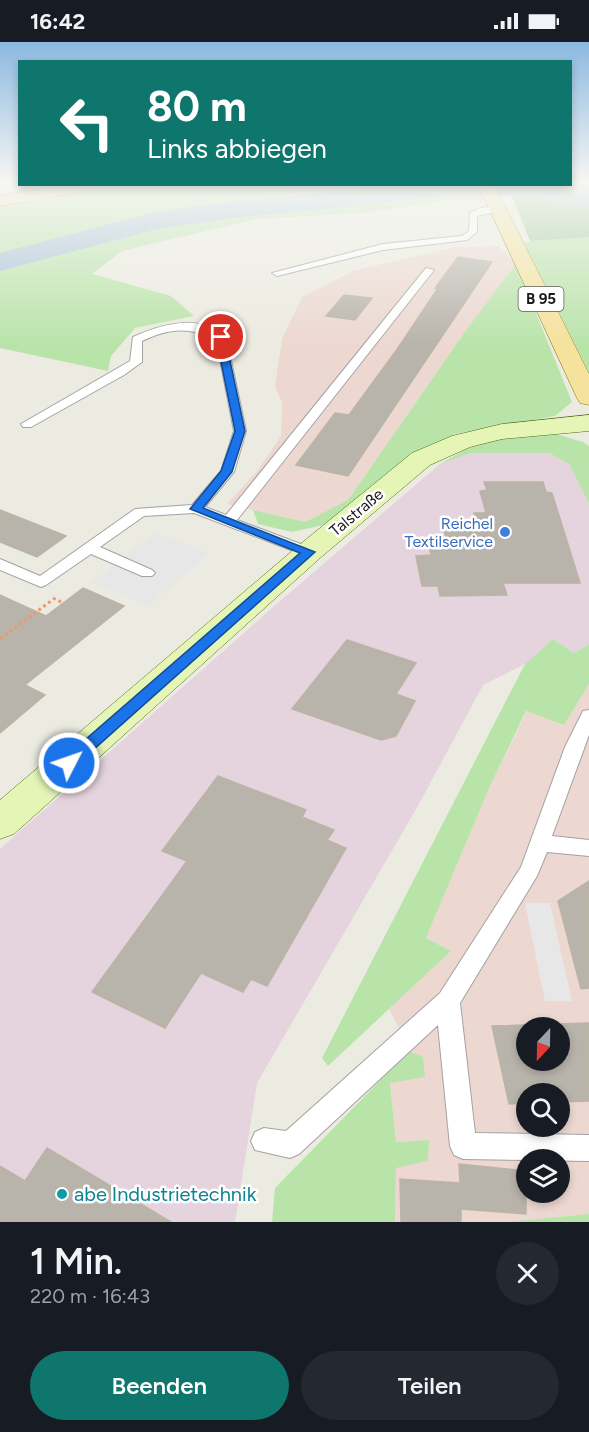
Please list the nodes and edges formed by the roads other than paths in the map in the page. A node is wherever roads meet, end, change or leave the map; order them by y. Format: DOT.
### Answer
graph roads {
  1 [pos="468,235"];
  2 [pos="510,235"];
  3 [pos="429,270"];
  4 [pos="277,273"];
  5 [pos="589,398"];
  6 [pos="589,423"];
  7 [pos="27,424"];
  8 [pos="196,509"];
  9 [pos="229,521"];
  10 [pos="90,548"];
  11 [pos="309,552"];
  12 [pos="0,564"];
  13 [pos="147,573"];
  14 [pos="589,716"];
  15 [pos="0,823"];
  16 [pos="540,843"];
  17 [pos="589,848"];
  18 [pos="448,1001"];
  19 [pos="264,1141"];
  20 [pos="589,1148"];
  1 -- 4 [label="lane"];
  2 -- 5 [label="main road, B 95"];
  3 -- 9 [label="lane"];
  6 -- 11 [label="main road, Talstraße"];
  7 -- 8 [label="lane"];
  8 -- 9 [label="lane"];
  8 -- 10 [label="lane"];
  9 -- 11 [label="lane"];
  10 -- 12 [label="lane"];
  10 -- 13 [label="lane"];
  11 -- 15 [label="main road, Talstraße"];
  14 -- 16 [label="lane"];
  16 -- 17 [label="lane"];
  16 -- 18 [label="lane"];
  18 -- 19 [label="lane"];
  18 -- 20 [label="lane"];
}
